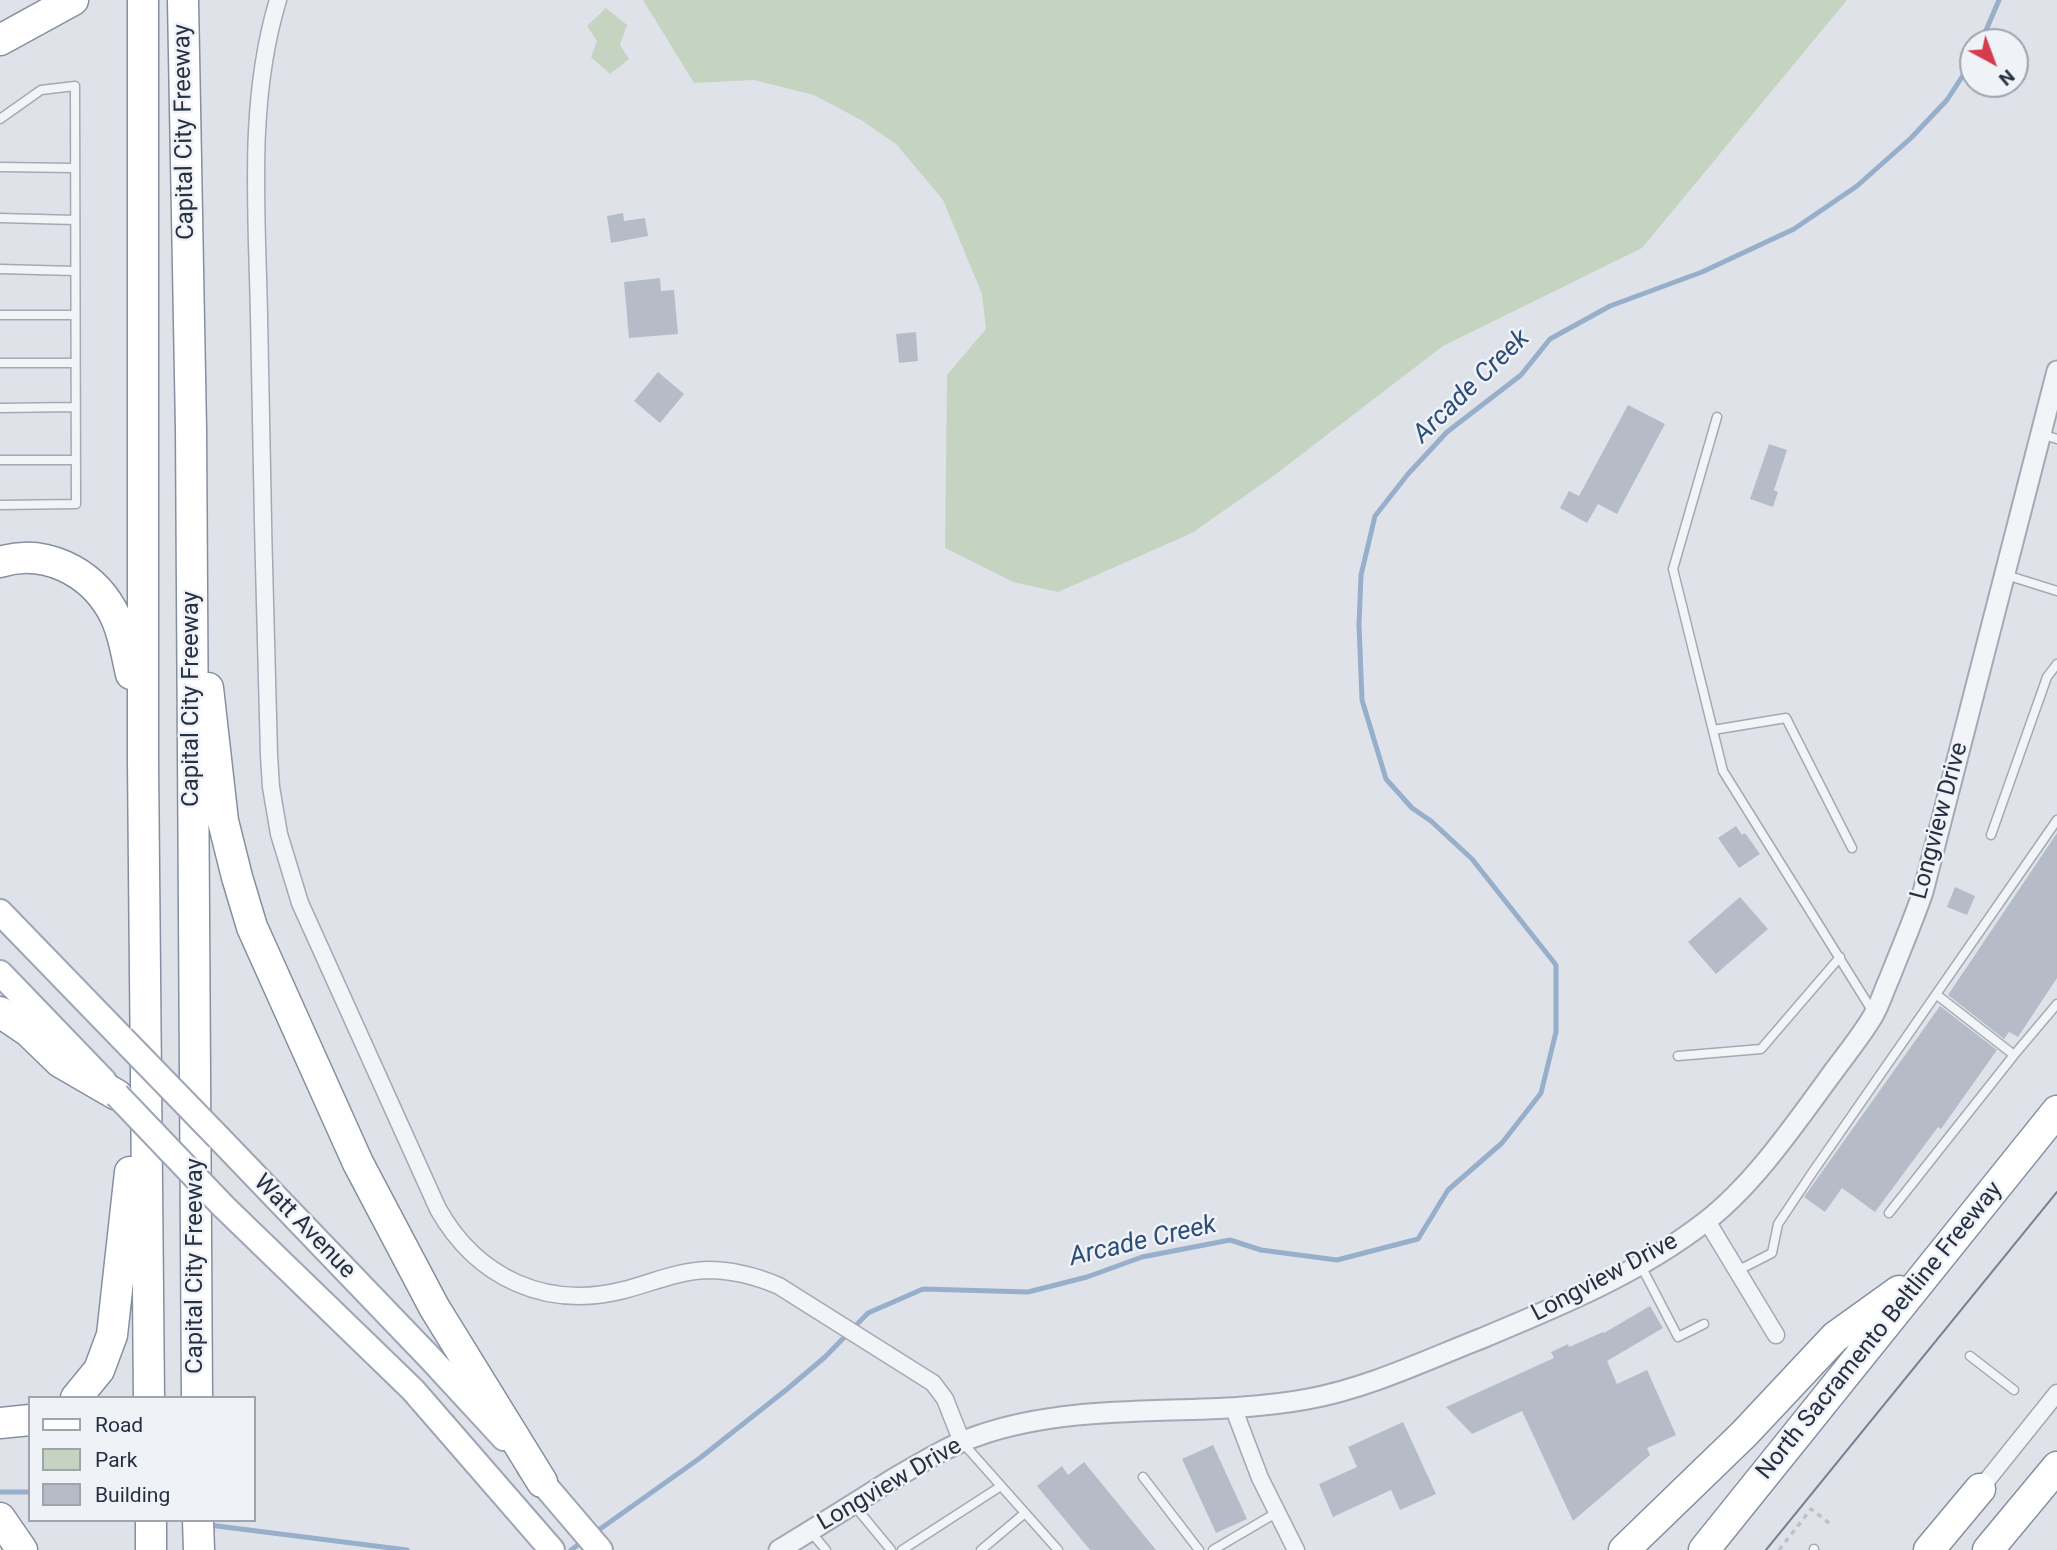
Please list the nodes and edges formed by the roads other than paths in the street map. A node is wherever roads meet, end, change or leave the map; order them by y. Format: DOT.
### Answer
graph roads {
  1 [pos="73,0"];
  2 [pos="143,0"];
  3 [pos="183,0"];
  4 [pos="278,0"];
  5 [pos="0,40"];
  6 [pos="0,119"];
  7 [pos="0,167"];
  8 [pos="75,168"];
  9 [pos="0,218"];
  10 [pos="75,220"];
  11 [pos="0,269"];
  12 [pos="75,271"];
  13 [pos="0,315"];
  14 [pos="75,315"];
  15 [pos="0,363"];
  16 [pos="75,363"];
  17 [pos="2057,371"];
  18 [pos="75,407"];
  19 [pos="0,408"];
  20 [pos="1717,417"];
  21 [pos="2049,437"];
  22 [pos="0,460"];
  23 [pos="75,460"];
  24 [pos="0,505"];
  25 [pos="190,531"];
  26 [pos="0,562"];
  27 [pos="2004,575"];
  28 [pos="2057,591"];
  29 [pos="2057,664"];
  30 [pos="1713,730"];
  31 [pos="143,736"];
  32 [pos="2057,820"];
  33 [pos="1991,835"];
  34 [pos="1852,848"];
  35 [pos="0,912"];
  36 [pos="1840,957"];
  37 [pos="0,973"];
  38 [pos="1937,995"];
  39 [pos="2057,1003"];
  40 [pos="0,1012"];
  41 [pos="1874,1014"];
  42 [pos="134,1034"];
  43 [pos="2014,1055"];
  44 [pos="1678,1056"];
  45 [pos="117,1095"];
  46 [pos="2057,1111"];
  47 [pos="1889,1213"];
  48 [pos="1707,1221"];
  49 [pos="1640,1264"];
  50 [pos="1930,1268"];
  51 [pos="1737,1272"];
  52 [pos="1704,1324"];
  53 [pos="1776,1335"];
  54 [pos="1970,1356"];
  55 [pos="2014,1390"];
  56 [pos="2057,1393"];
  57 [pos="78,1396"];
  58 [pos="149,1396"];
  59 [pos="197,1396"];
  60 [pos="1233,1407"];
  61 [pos="28,1420"];
  62 [pos="0,1423"];
  63 [pos="962,1442"];
  64 [pos="2057,1467"];
  65 [pos="1143,1477"];
  66 [pos="2057,1484"];
  67 [pos="1001,1486"];
  68 [pos="548,1489"];
  69 [pos="1980,1489"];
  70 [pos="853,1504"];
  71 [pos="1025,1513"];
  72 [pos="1276,1513"];
  73 [pos="0,1518"];
  74 [pos="151,1522"];
  75 [pos="198,1522"];
  76 [pos="810,1531"];
  77 [pos="20,1547"];
  78 [pos="151,1550"];
  79 [pos="199,1550"];
  80 [pos="552,1550"];
  81 [pos="600,1550"];
  82 [pos="779,1550"];
  83 [pos="826,1550"];
  84 [pos="891,1550"];
  85 [pos="902,1550"];
  86 [pos="981,1550"];
  87 [pos="1058,1550"];
  88 [pos="1199,1550"];
  89 [pos="1213,1550"];
  90 [pos="1296,1550"];
  91 [pos="1624,1550"];
  92 [pos="1704,1550"];
  93 [pos="1926,1550"];
  94 [pos="1988,1550"];
  95 [pos="2009,1550"];
  1 -- 5 [label="highway"];
  2 -- 31 [label="highway, Capital City Freeway"];
  3 -- 25 [label="highway, Capital City Freeway"];
  4 -- 63 [label="street"];
  6 -- 8 [label="lane"];
  7 -- 8 [label="lane"];
  8 -- 10 [label="lane"];
  9 -- 10 [label="lane"];
  10 -- 12 [label="lane"];
  11 -- 12 [label="lane"];
  12 -- 14 [label="lane"];
  13 -- 14 [label="lane"];
  14 -- 16 [label="lane"];
  15 -- 16 [label="lane"];
  16 -- 18 [label="lane"];
  17 -- 21 [label="street, Longview Drive"];
  18 -- 19 [label="lane"];
  18 -- 23 [label="lane"];
  20 -- 30 [label="lane"];
  21 -- 27 [label="street, Longview Drive"];
  22 -- 23 [label="lane"];
  23 -- 24 [label="lane"];
  25 -- 59 [label="highway, Capital City Freeway"];
  25 -- 68 [label="highway"];
  26 -- 31 [label="highway"];
  27 -- 28 [label="lane"];
  27 -- 41 [label="street, Longview Drive"];
  29 -- 33 [label="lane"];
  30 -- 34 [label="lane"];
  30 -- 36 [label="lane"];
  31 -- 42 [label="highway, Capital City Freeway"];
  32 -- 38 [label="lane"];
  35 -- 42 [label="main road, Watt Avenue"];
  36 -- 41 [label="lane"];
  36 -- 44 [label="lane"];
  37 -- 45 [label="main road, Watt Avenue"];
  38 -- 43 [label="lane"];
  38 -- 51 [label="lane"];
  39 -- 43 [label="lane"];
  40 -- 45 [label="highway"];
  41 -- 48 [label="street, Longview Drive"];
  42 -- 57 [label="highway"];
  42 -- 58 [label="highway, Capital City Freeway"];
  42 -- 68 [label="main road, Watt Avenue, bridge"];
  43 -- 47 [label="lane"];
  45 -- 80 [label="main road, Watt Avenue, bridge"];
  46 -- 50 [label="highway, North Sacramento Beltline Freeway"];
  48 -- 49 [label="street, Longview Drive"];
  48 -- 51 [label="street"];
  49 -- 52 [label="lane"];
  49 -- 60 [label="street, Longview Drive"];
  50 -- 91 [label="highway"];
  50 -- 92 [label="highway, North Sacramento Beltline Freeway"];
  51 -- 53 [label="street"];
  54 -- 55 [label="lane"];
  56 -- 69 [label="street"];
  60 -- 63 [label="street, Longview Drive"];
  60 -- 72 [label="street"];
  61 -- 62 [label="highway"];
  63 -- 67 [label="lane"];
  63 -- 70 [label="street, Longview Drive"];
  64 -- 94 [label="highway"];
  65 -- 88 [label="lane"];
  66 -- 95 [label="highway"];
  67 -- 71 [label="lane"];
  67 -- 85 [label="lane"];
  68 -- 81 [label="main road, Watt Avenue"];
  69 -- 93 [label="highway"];
  70 -- 76 [label="street, Longview Drive"];
  70 -- 84 [label="lane"];
  71 -- 86 [label="lane"];
  71 -- 87 [label="lane"];
  72 -- 89 [label="lane"];
  72 -- 90 [label="street"];
  73 -- 77 [label="highway"];
  74 -- 78 [label="highway"];
  75 -- 79 [label="highway"];
  76 -- 82 [label="street, Longview Drive"];
  76 -- 83 [label="lane"];
}
